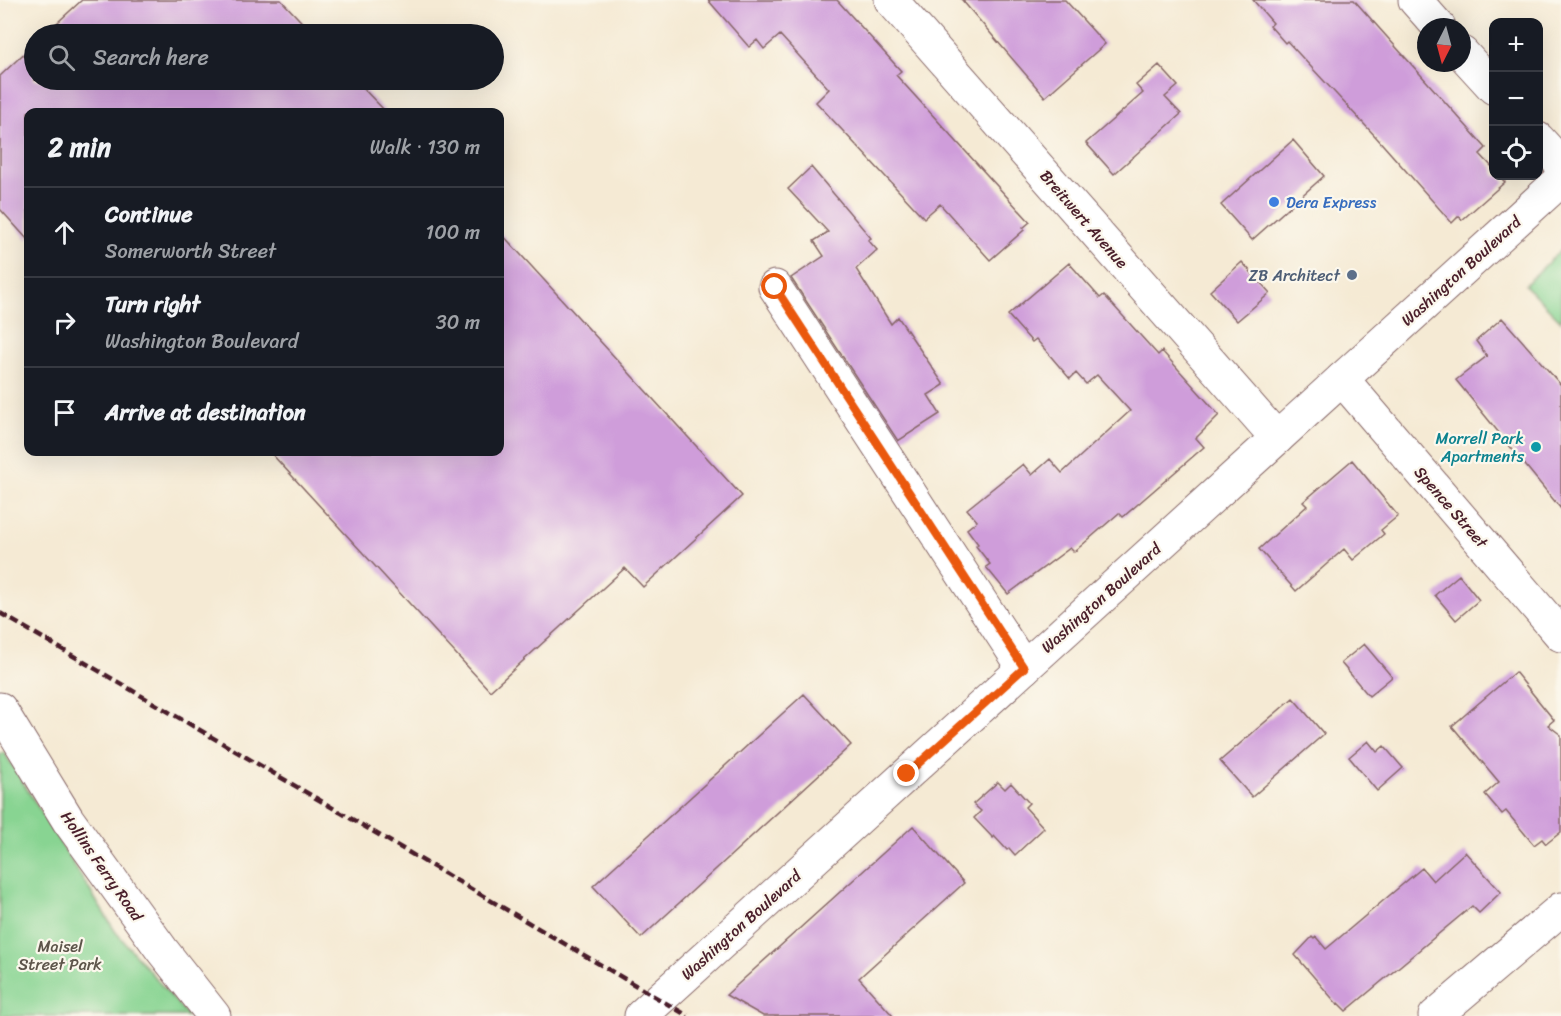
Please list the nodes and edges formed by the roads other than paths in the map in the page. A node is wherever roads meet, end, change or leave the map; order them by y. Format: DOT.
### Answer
graph roads {
  1 [pos="891,0"];
  2 [pos="1415,0"];
  3 [pos="1431,18"];
  4 [pos="1471,63"];
  5 [pos="1489,83"];
  6 [pos="1543,144"];
  7 [pos="1561,164"];
  8 [pos="1561,180"];
  9 [pos="775,287"];
  10 [pos="1342,379"];
  11 [pos="1277,438"];
  12 [pos="1561,635"];
  13 [pos="1024,668"];
  14 [pos="0,709"];
  15 [pos="1561,909"];
  16 [pos="214,1016"];
  17 [pos="641,1016"];
  18 [pos="1435,1016"];
  1 -- 11 [label="street, Breitwert Avenue"];
  2 -- 3 [label="street"];
  4 -- 5 [label="street"];
  6 -- 7 [label="street"];
  8 -- 10 [label="street, Washington Boulevard"];
  9 -- 13 [label="street"];
  10 -- 11 [label="street, Washington Boulevard"];
  10 -- 12 [label="street, Spence Street"];
  11 -- 13 [label="street, Washington Boulevard"];
  13 -- 17 [label="street, Washington Boulevard"];
  14 -- 16 [label="street, Hollins Ferry Road"];
  15 -- 18 [label="street"];
}
